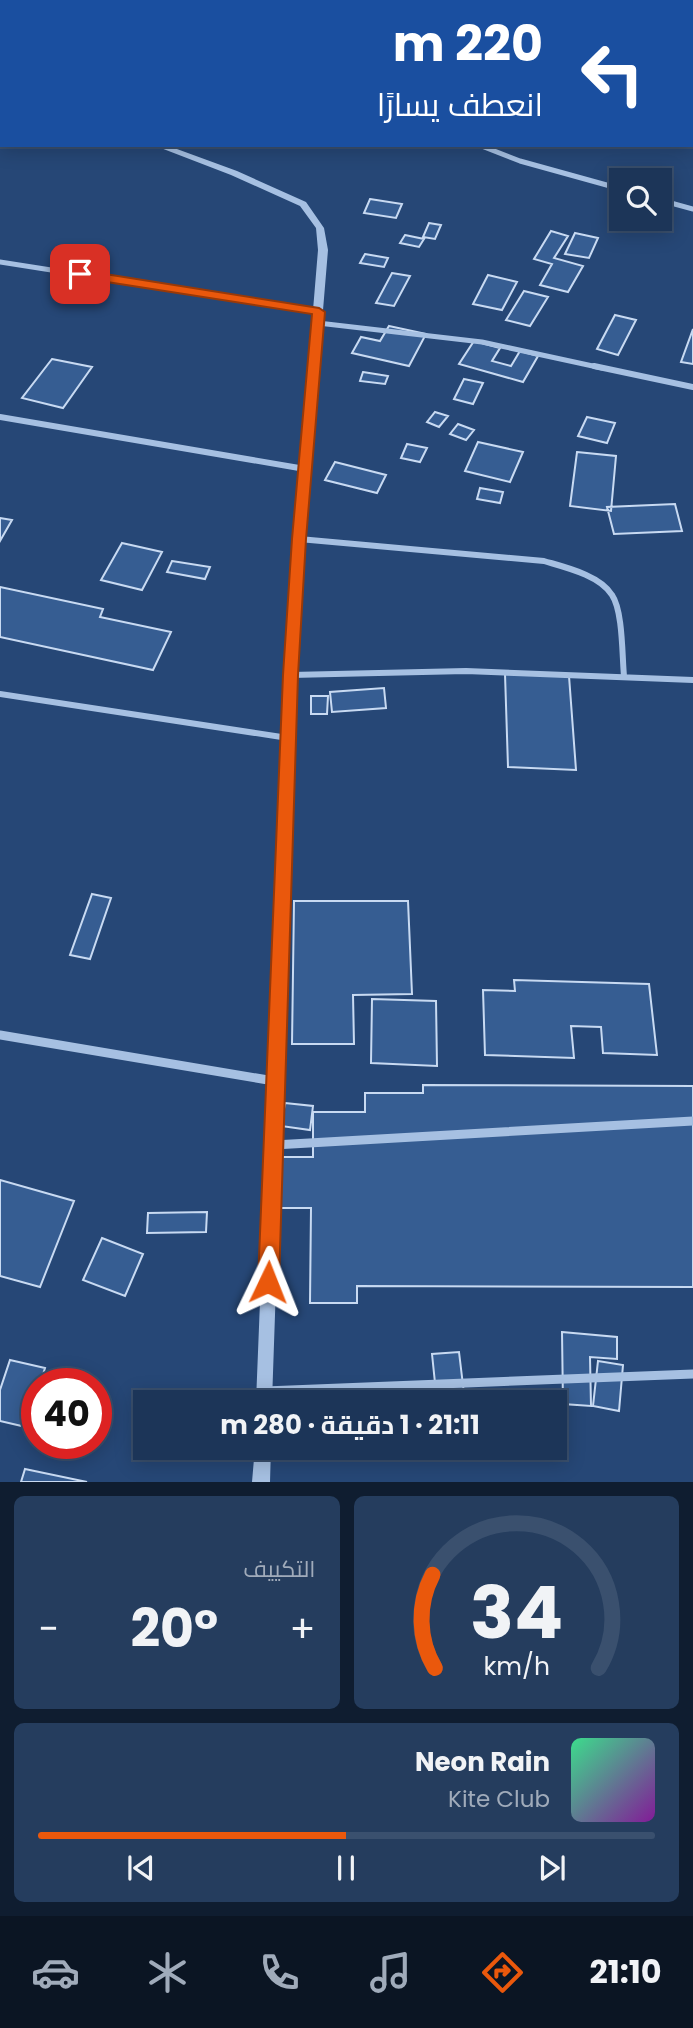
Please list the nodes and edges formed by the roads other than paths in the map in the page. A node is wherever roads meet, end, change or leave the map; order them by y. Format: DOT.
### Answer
graph roads {
  1 [pos="162,147"];
  2 [pos="485,147"];
  3 [pos="609,186"];
  4 [pos="672,203"];
  5 [pos="693,209"];
  6 [pos="0,262"];
  7 [pos="318,317"];
  8 [pos="693,387"];
  9 [pos="0,417"];
  10 [pos="305,469"];
  11 [pos="299,539"];
  12 [pos="291,675"];
  13 [pos="624,676"];
  14 [pos="693,680"];
  15 [pos="0,694"];
  16 [pos="288,738"];
  17 [pos="0,1035"];
  18 [pos="274,1082"];
  19 [pos="693,1121"];
  20 [pos="273,1145"];
  21 [pos="693,1374"];
  22 [pos="264,1390"];
  23 [pos="381,1390"];
  24 [pos="262,1460"];
  25 [pos="261,1482"];
  1 -- 7 [label="street"];
  2 -- 3 [label="street"];
  4 -- 5 [label="street"];
  6 -- 7 [label="street"];
  7 -- 8 [label="street"];
  7 -- 10 [label="street"];
  9 -- 10 [label="street"];
  10 -- 11 [label="street"];
  11 -- 12 [label="street"];
  11 -- 13 [label="street"];
  12 -- 13 [label="street"];
  12 -- 16 [label="street"];
  13 -- 14 [label="street"];
  15 -- 16 [label="street"];
  16 -- 18 [label="street"];
  17 -- 18 [label="street"];
  18 -- 20 [label="street"];
  19 -- 20 [label="street"];
  20 -- 22 [label="street"];
  21 -- 23 [label="street"];
  24 -- 25 [label="street"];
}
